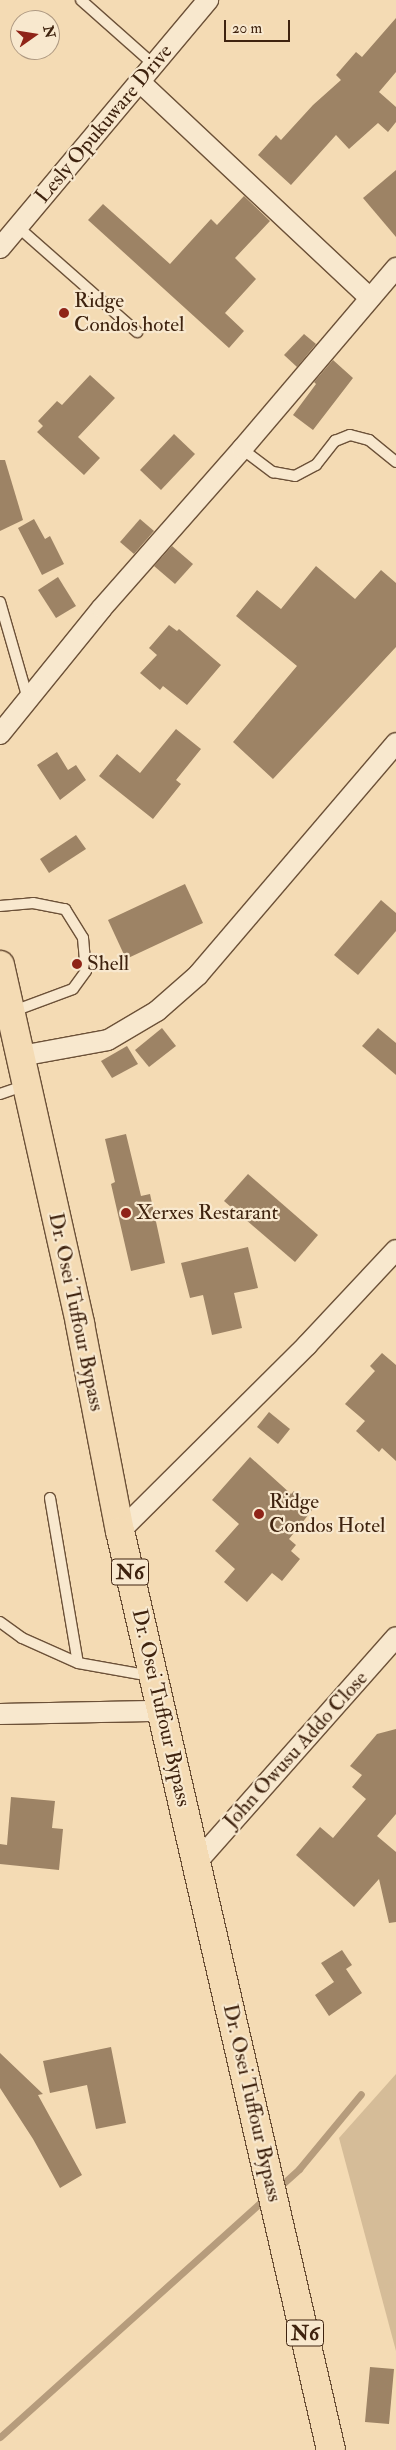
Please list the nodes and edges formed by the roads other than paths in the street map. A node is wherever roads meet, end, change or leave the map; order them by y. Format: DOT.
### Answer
graph roads {
  1 [pos="81,0"];
  2 [pos="208,0"];
  3 [pos="153,64"];
  4 [pos="141,83"];
  5 [pos="18,227"];
  6 [pos="0,248"];
  7 [pos="396,268"];
  8 [pos="370,298"];
  9 [pos="137,332"];
  10 [pos="242,450"];
  11 [pos="396,462"];
  12 [pos="0,602"];
  13 [pos="28,699"];
  14 [pos="0,734"];
  15 [pos="396,742"];
  16 [pos="0,906"];
  17 [pos="0,965"];
  18 [pos="11,1012"];
  19 [pos="21,1056"];
  20 [pos="27,1085"];
  21 [pos="0,1094"];
  22 [pos="396,1250"];
  23 [pos="50,1498"];
  24 [pos="120,1531"];
  25 [pos="0,1622"];
  26 [pos="396,1637"];
  27 [pos="78,1663"];
  28 [pos="154,1677"];
  29 [pos="163,1712"];
  30 [pos="0,1714"];
  31 [pos="196,1862"];
  32 [pos="331,2450"];
  1 -- 3 [label="lane"];
  2 -- 3 [label="street, Lesly Opukuware Drive"];
  3 -- 4 [label="street, Lesly Opukuware Drive"];
  4 -- 5 [label="street, Lesly Opukuware Drive"];
  4 -- 8 [label="street"];
  5 -- 6 [label="street, Lesly Opukuware Drive"];
  5 -- 9 [label="lane"];
  7 -- 8 [label="street"];
  8 -- 10 [label="street"];
  10 -- 11 [label="lane"];
  10 -- 13 [label="street"];
  12 -- 13 [label="lane"];
  13 -- 14 [label="street"];
  15 -- 19 [label="street"];
  16 -- 18 [label="lane"];
  17 -- 18 [label="highway, Dr. Osei Tuffour Bypass / N6"];
  18 -- 19 [label="highway, Dr. Osei Tuffour Bypass / N6"];
  19 -- 20 [label="highway, Dr. Osei Tuffour Bypass / N6"];
  20 -- 21 [label="lane"];
  20 -- 24 [label="highway, Dr. Osei Tuffour Bypass / N6"];
  22 -- 24 [label="street"];
  23 -- 27 [label="lane"];
  24 -- 28 [label="highway, Dr. Osei Tuffour Bypass / N6"];
  25 -- 27 [label="lane"];
  26 -- 31 [label="street, John Owusu Addo Close"];
  27 -- 28 [label="lane"];
  28 -- 29 [label="highway, Dr. Osei Tuffour Bypass / N6"];
  29 -- 30 [label="street"];
  29 -- 31 [label="highway, Dr. Osei Tuffour Bypass / N6"];
  31 -- 32 [label="highway, Dr. Osei Tuffour Bypass / N6"];
}
